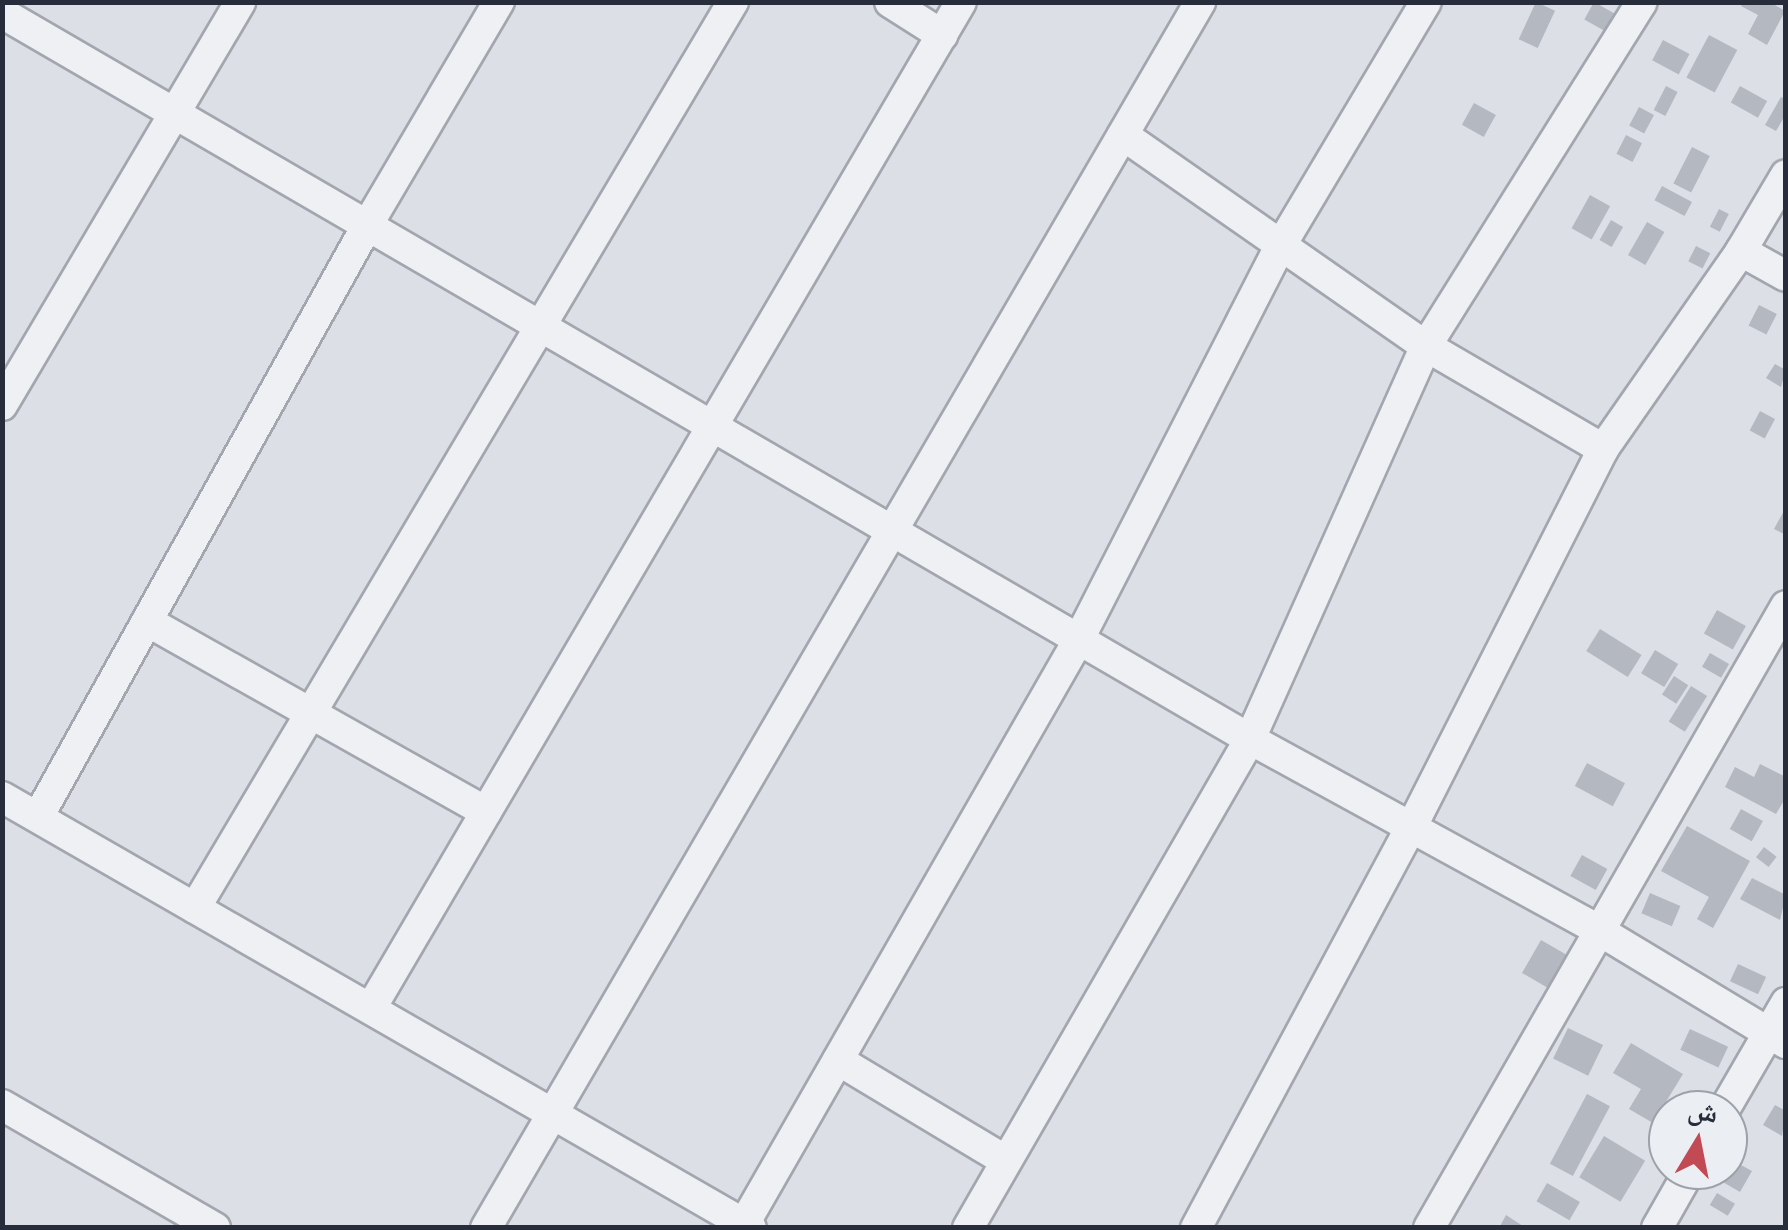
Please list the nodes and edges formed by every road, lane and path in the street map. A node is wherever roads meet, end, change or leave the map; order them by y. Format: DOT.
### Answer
graph roads {
  1 [pos="240,2"];
  2 [pos="498,2"];
  3 [pos="734,2"];
  4 [pos="890,2"];
  5 [pos="961,2"];
  6 [pos="1200,2"];
  7 [pos="1426,2"];
  8 [pos="1642,2"];
  9 [pos="2,13"];
  10 [pos="942,35"];
  11 [pos="174,112"];
  12 [pos="1122,135"];
  13 [pos="1786,175"];
  14 [pos="368,224"];
  15 [pos="1281,246"];
  16 [pos="1742,250"];
  17 [pos="1786,276"];
  18 [pos="542,324"];
  19 [pos="1426,346"];
  20 [pos="2,405"];
  21 [pos="713,426"];
  22 [pos="1603,449"];
  23 [pos="892,531"];
  24 [pos="1786,606"];
  25 [pos="147,621"];
  26 [pos="1079,639"];
  27 [pos="310,715"];
  28 [pos="1250,738"];
  29 [pos="2,797"];
  30 [pos="486,812"];
  31 [pos="38,817"];
  32 [pos="1412,826"];
  33 [pos="196,908"];
  34 [pos="1600,931"];
  35 [pos="1786,1003"];
  36 [pos="371,1008"];
  37 [pos="1777,1039"];
  38 [pos="838,1060"];
  39 [pos="1739,1090"];
  40 [pos="2,1105"];
  41 [pos="552,1113"];
  42 [pos="1006,1161"];
  43 [pos="1679,1190"];
  44 [pos="748,1226"];
  45 [pos="215,1228"];
  46 [pos="486,1228"];
  47 [pos="968,1228"];
  48 [pos="1196,1228"];
  49 [pos="1429,1228"];
  50 [pos="1657,1228"];
  1 -- 11 [label="street"];
  2 -- 14 [label="street"];
  3 -- 18 [label="street"];
  4 -- 10 [label="street"];
  5 -- 10 [label="street"];
  6 -- 12 [label="street"];
  7 -- 15 [label="street"];
  8 -- 19 [label="street"];
  9 -- 11 [label="street"];
  10 -- 21 [label="street"];
  11 -- 14 [label="street"];
  11 -- 20 [label="street"];
  12 -- 15 [label="street"];
  12 -- 23 [label="street"];
  13 -- 16 [label="street"];
  14 -- 18 [label="street"];
  14 -- 25 [label="street"];
  15 -- 19 [label="street"];
  15 -- 26 [label="street"];
  16 -- 17 [label="street"];
  16 -- 22 [label="street"];
  18 -- 21 [label="street"];
  18 -- 27 [label="street"];
  19 -- 22 [label="street"];
  19 -- 28 [label="street"];
  21 -- 23 [label="street"];
  21 -- 30 [label="street"];
  22 -- 32 [label="street"];
  23 -- 26 [label="street"];
  23 -- 41 [label="street"];
  24 -- 34 [label="street"];
  25 -- 27 [label="street"];
  25 -- 31 [label="street"];
  26 -- 28 [label="street"];
  26 -- 38 [label="street"];
  27 -- 30 [label="street"];
  27 -- 33 [label="street"];
  28 -- 32 [label="street"];
  28 -- 42 [label="street"];
  29 -- 31 [label="street"];
  30 -- 36 [label="street"];
  31 -- 33 [label="street"];
  32 -- 34 [label="street"];
  32 -- 48 [label="street"];
  33 -- 36 [label="street"];
  34 -- 37 [label="street"];
  34 -- 49 [label="street"];
  35 -- 37 [label="street"];
  36 -- 41 [label="street"];
  37 -- 39 [label="street"];
  38 -- 42 [label="street"];
  38 -- 44 [label="street"];
  40 -- 45 [label="street"];
  41 -- 44 [label="street"];
  41 -- 46 [label="street"];
  42 -- 47 [label="street"];
  43 -- 50 [label="street"];
}
